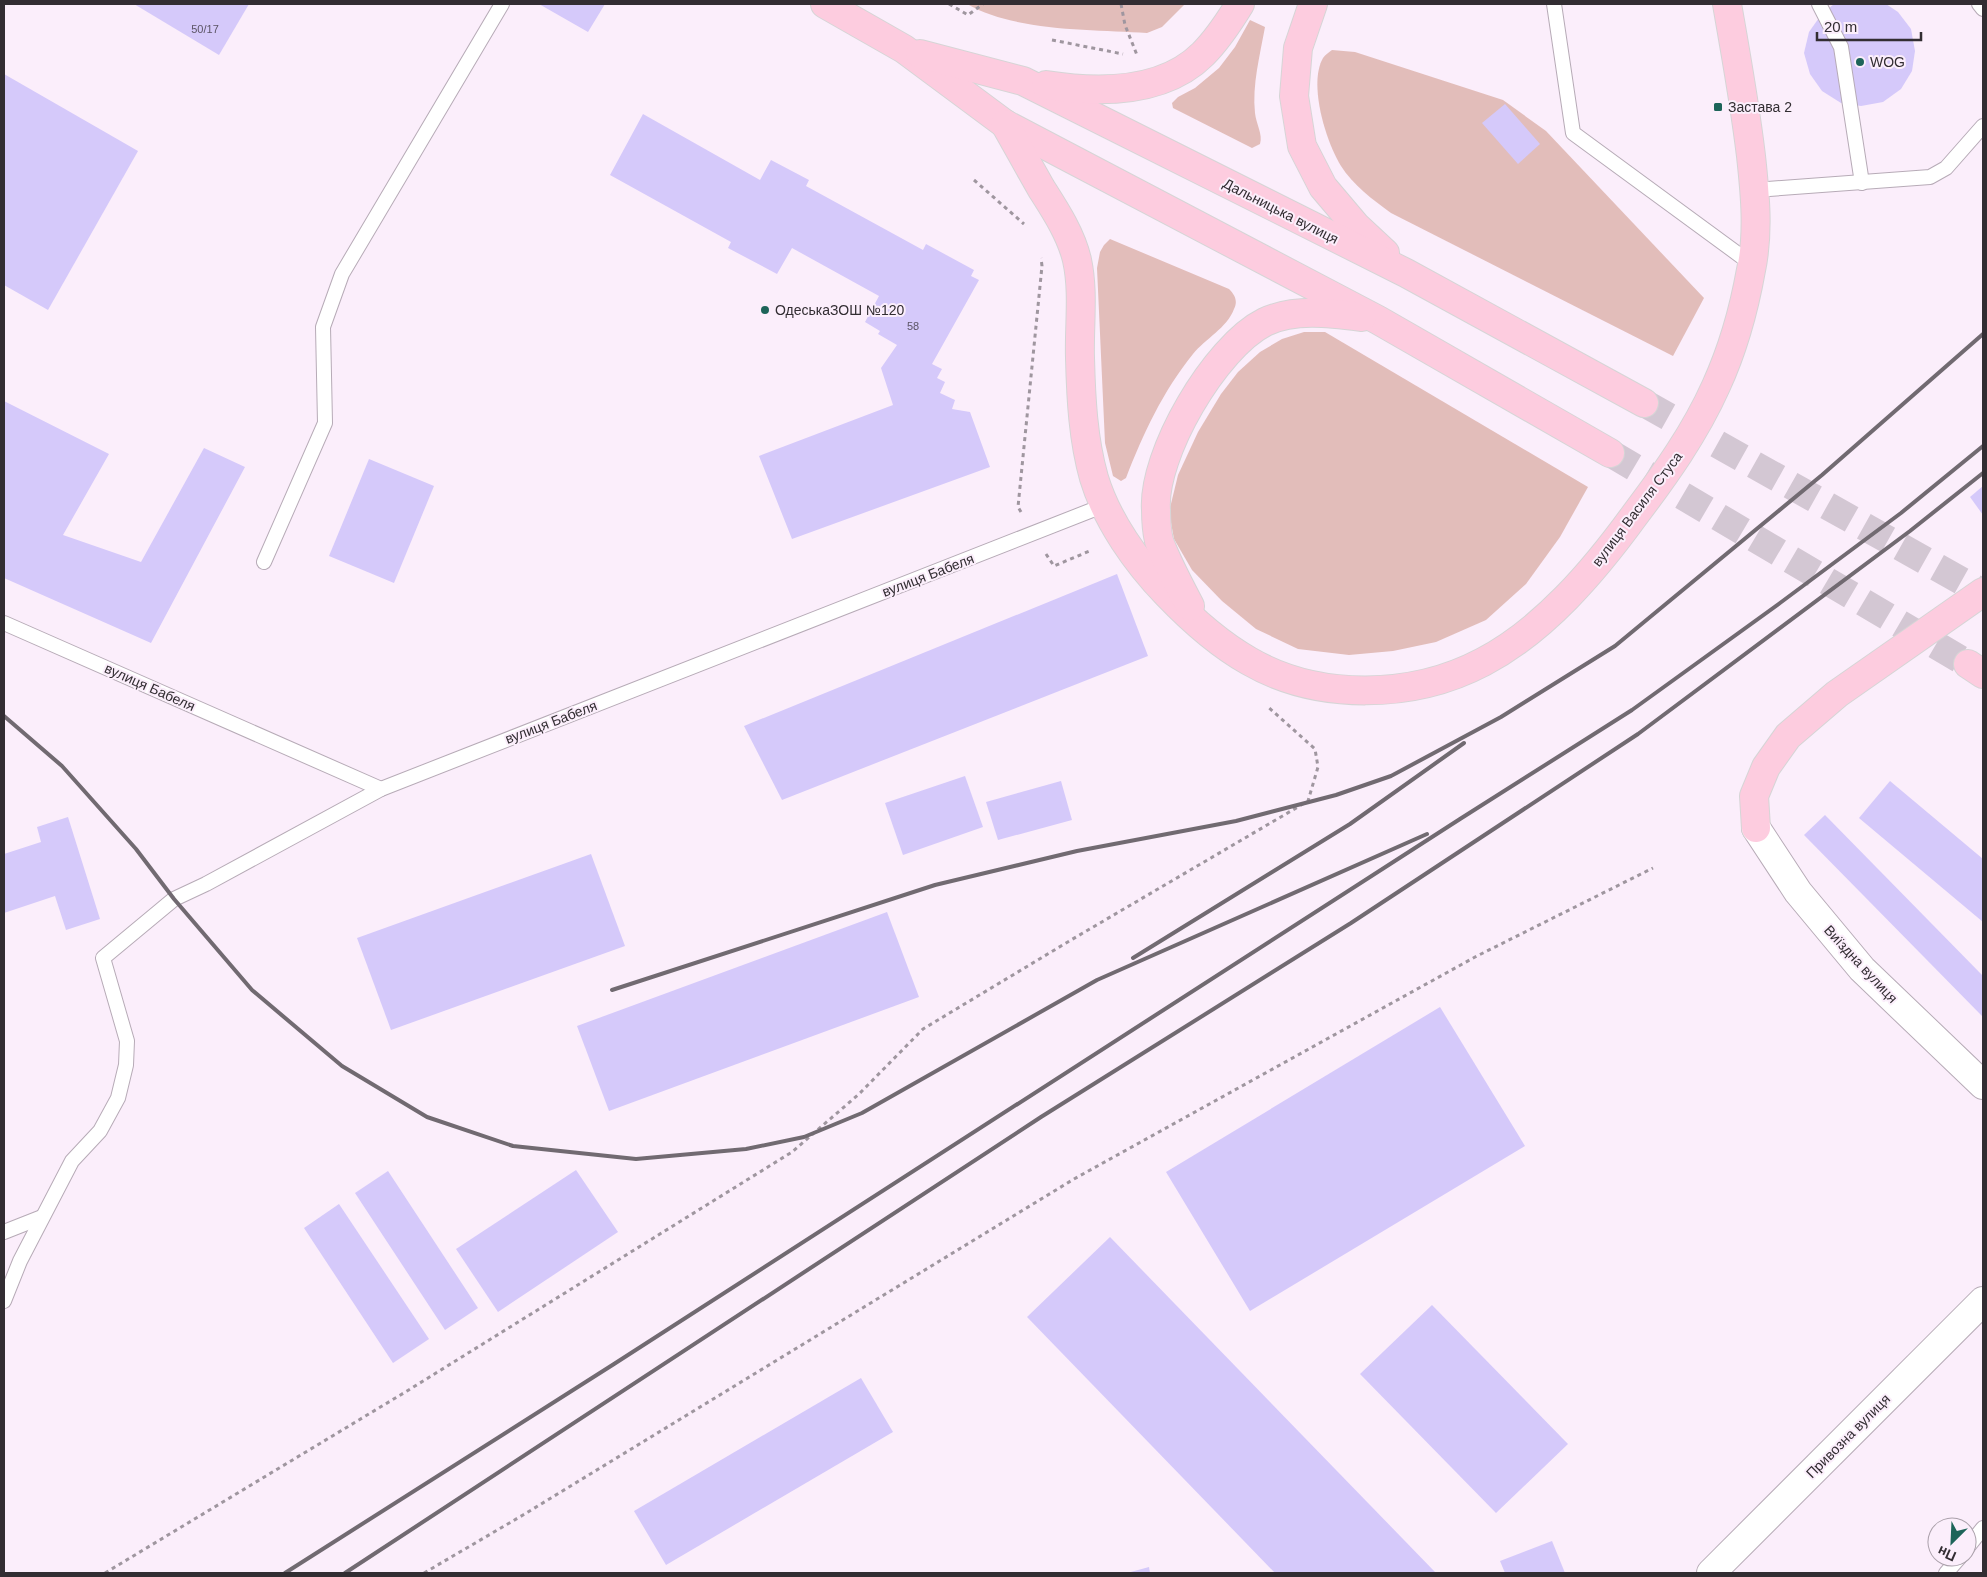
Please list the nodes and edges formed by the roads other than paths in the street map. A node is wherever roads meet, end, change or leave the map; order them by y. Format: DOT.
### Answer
graph roads {
  1 [pos="502,4"];
  2 [pos="825,4"];
  3 [pos="1240,4"];
  4 [pos="1313,4"];
  5 [pos="1554,4"];
  6 [pos="1727,4"];
  7 [pos="1819,4"];
  8 [pos="1979,4"];
  9 [pos="1983,9"];
  10 [pos="904,49"];
  11 [pos="1023,81"];
  12 [pos="1005,124"];
  13 [pos="1983,126"];
  14 [pos="1862,183"];
  15 [pos="1755,190"];
  16 [pos="1752,265"];
  17 [pos="1406,274"];
  18 [pos="1378,320"];
  19 [pos="1644,403"];
  20 [pos="1610,453"];
  21 [pos="1105,505"];
  22 [pos="264,562"];
  23 [pos="1983,592"];
  24 [pos="1197,621"];
  25 [pos="4,623"];
  26 [pos="381,789"];
  27 [pos="1756,828"];
  28 [pos="1983,1085"];
  29 [pos="42,1217"];
  30 [pos="4,1232"];
  31 [pos="4,1301"];
  32 [pos="1983,1301"];
  33 [pos="1712,1573"];
  1 -- 22 [label="lane"];
  2 -- 10 [label="main road, Дальницька вулиця"];
  3 -- 11 [label="main road"];
  4 -- 17 [label="main road"];
  5 -- 16 [label="lane"];
  6 -- 15 [label="main road, вулиця Василя Стуса"];
  7 -- 14 [label="lane"];
  8 -- 9 [label="lane"];
  10 -- 11 [label="main road, Дальницька вулиця"];
  10 -- 12 [label="main road, Дальницька вулиця"];
  11 -- 17 [label="main road, Дальницька вулиця"];
  12 -- 18 [label="main road, Дальницька вулиця"];
  12 -- 21 [label="main road"];
  13 -- 14 [label="lane"];
  14 -- 15 [label="lane"];
  15 -- 16 [label="main road, вулиця Василя Стуса"];
  16 -- 24 [label="main road, вулиця Василя Стуса"];
  17 -- 19 [label="main road, Дальницька вулиця"];
  18 -- 20 [label="main road, Дальницька вулиця"];
  18 -- 24 [label="main road, вулиця Василя Стуса"];
  21 -- 24 [label="main road"];
  21 -- 26 [label="lane, вулиця Бабеля"];
  23 -- 27 [label="main road"];
  25 -- 26 [label="lane, вулиця Бабеля"];
  26 -- 29 [label="lane"];
  27 -- 28 [label="street, Виїздна вулиця"];
  29 -- 30 [label="lane"];
  29 -- 31 [label="lane"];
  32 -- 33 [label="street, Привозна вулиця"];
}
